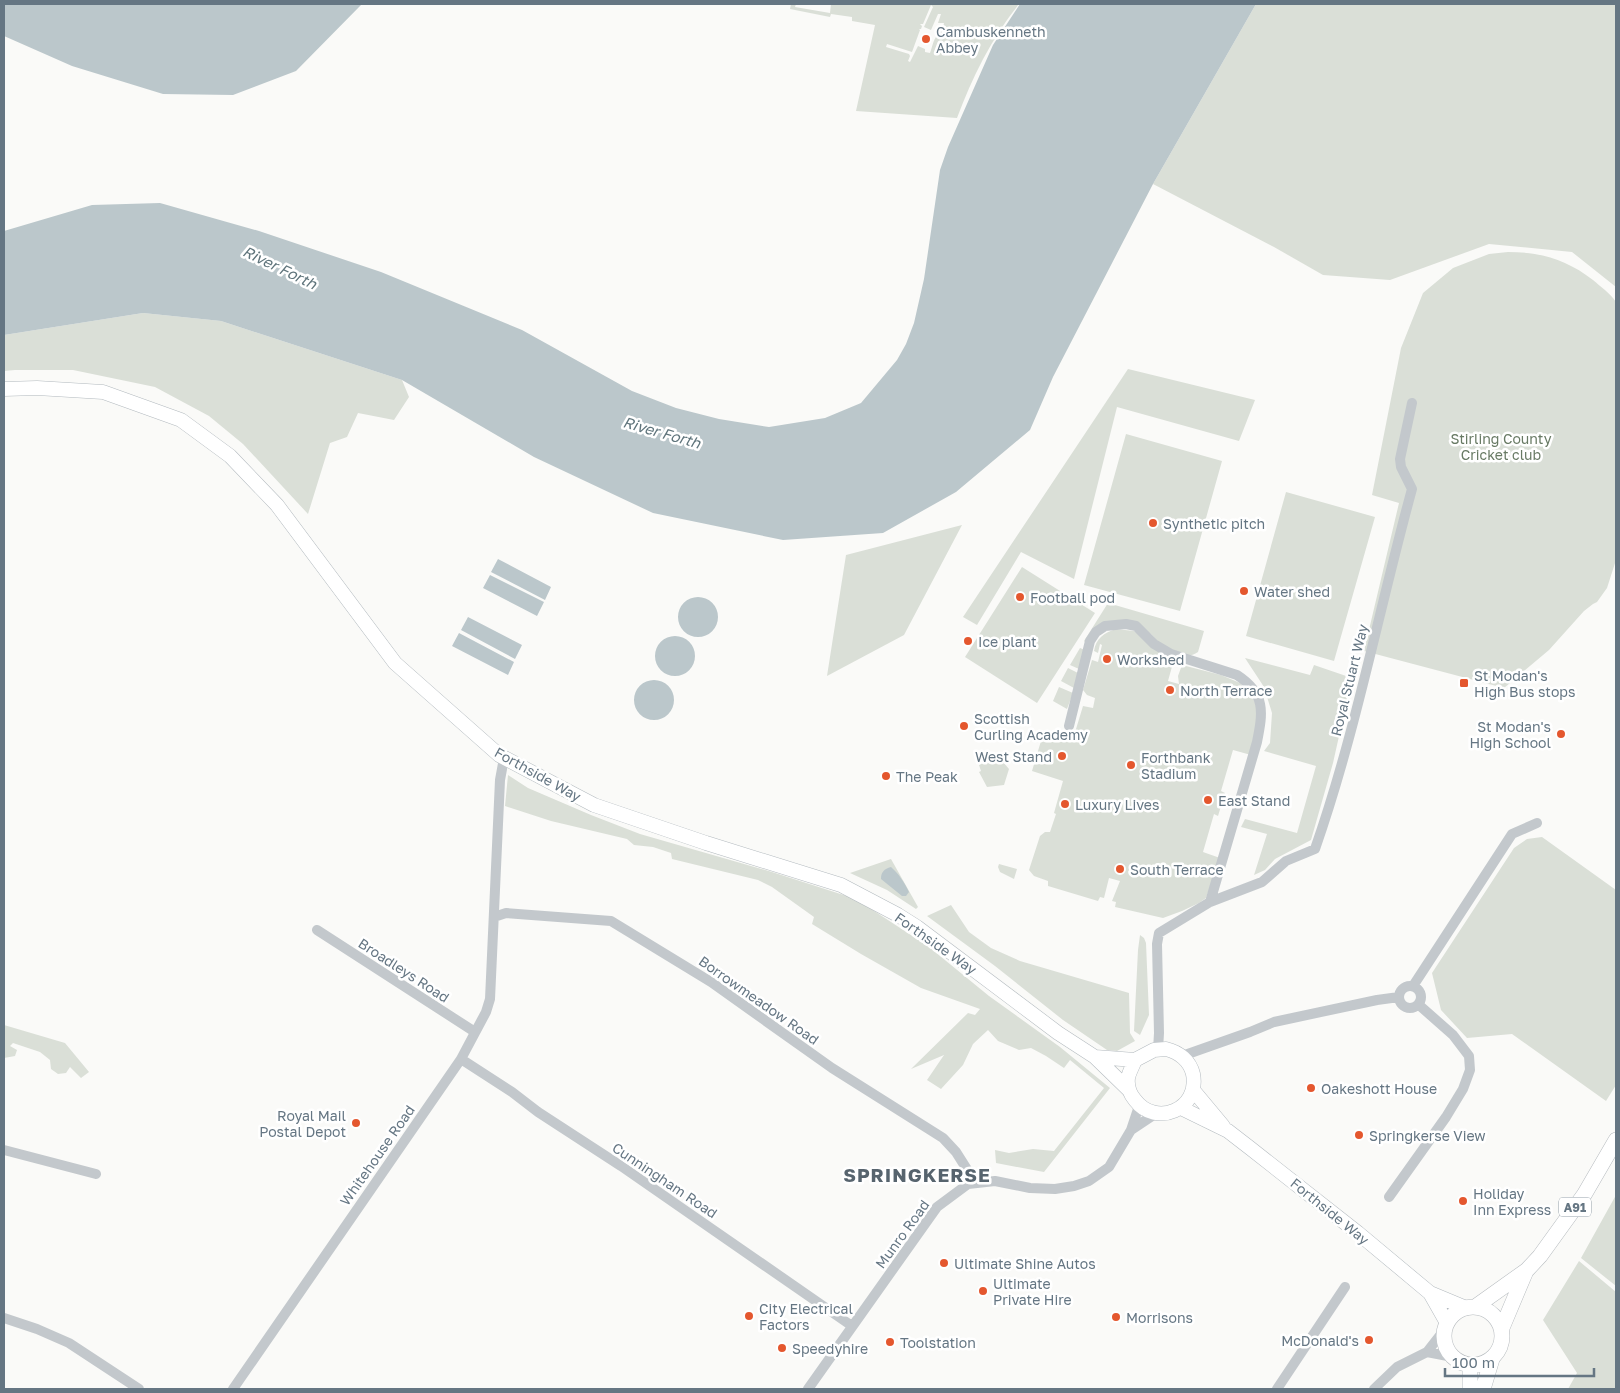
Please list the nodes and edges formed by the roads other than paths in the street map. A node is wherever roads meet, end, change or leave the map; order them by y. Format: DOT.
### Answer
graph roads {
  1 [pos="4,390"];
  2 [pos="1412,403"];
  3 [pos="1069,726"];
  4 [pos="504,758"];
  5 [pos="1537,823"];
  6 [pos="1210,902"];
  7 [pos="494,917"];
  8 [pos="317,930"];
  9 [pos="1413,986"];
  10 [pos="1399,997"];
  11 [pos="1419,1005"];
  12 [pos="475,1032"];
  13 [pos="1158,1050"];
  14 [pos="1095,1056"];
  15 [pos="1182,1056"];
  16 [pos="462,1059"];
  17 [pos="1135,1060"];
  18 [pos="1129,1090"];
  19 [pos="1193,1090"];
  20 [pos="1139,1106"];
  21 [pos="1181,1108"];
  22 [pos="1155,1114"];
  23 [pos="1131,1130"];
  24 [pos="1228,1131"];
  25 [pos="1616,1140"];
  26 [pos="4,1150"];
  27 [pos="96,1174"];
  28 [pos="968,1184"];
  29 [pos="1389,1197"];
  30 [pos="1527,1270"];
  31 [pos="1345,1287"];
  32 [pos="1430,1293"];
  33 [pos="1470,1307"];
  34 [pos="4,1318"];
  35 [pos="852,1326"];
  36 [pos="1446,1326"];
  37 [pos="1502,1328"];
  38 [pos="1426,1352"];
  39 [pos="1453,1357"];
  40 [pos="1492,1359"];
  41 [pos="1470,1365"];
  42 [pos="139,1389"];
  43 [pos="233,1389"];
  44 [pos="808,1389"];
  45 [pos="1277,1389"];
  46 [pos="1374,1389"];
  47 [pos="1470,1389"];
  48 [pos="1483,1389"];
  1 -- 4 [label="street, Forthside Way"];
  2 -- 6 [label="street, Royal Stuart Way"];
  3 -- 6 [label="street"];
  4 -- 7 [label="street, Whitehouse Road"];
  4 -- 14 [label="street, Forthside Way"];
  5 -- 9 [label="street"];
  6 -- 13 [label="street"];
  7 -- 12 [label="street, Whitehouse Road"];
  7 -- 28 [label="street, Borrowmeadow Road"];
  8 -- 12 [label="street, Broadleys Road"];
  9 -- 10 [label="street"];
  9 -- 11 [label="street"];
  10 -- 11 [label="street"];
  10 -- 15 [label="street"];
  11 -- 29 [label="street"];
  12 -- 16 [label="street, Whitehouse Road"];
  13 -- 15 [label="street"];
  13 -- 17 [label="street"];
  14 -- 17 [label="street, Forthside Way"];
  14 -- 18 [label="street, Forthside Way"];
  15 -- 19 [label="street"];
  16 -- 35 [label="street, Cunningham Road"];
  16 -- 43 [label="street, Whitehouse Road"];
  17 -- 18 [label="street"];
  18 -- 20 [label="street"];
  19 -- 21 [label="street"];
  19 -- 24 [label="street, Forthside Way"];
  20 -- 22 [label="street"];
  20 -- 23 [label="street, Munro Road"];
  21 -- 22 [label="street"];
  21 -- 24 [label="street, Forthside Way"];
  22 -- 23 [label="street, Munro Road"];
  23 -- 28 [label="street, Munro Road"];
  24 -- 32 [label="street, Forthside Way"];
  25 -- 30 [label="main road, A91"];
  26 -- 27 [label="street"];
  28 -- 35 [label="street, Munro Road"];
  30 -- 33 [label="main road, A91"];
  30 -- 37 [label="main road, A91"];
  31 -- 45 [label="street"];
  32 -- 33 [label="street, Forthside Way"];
  32 -- 36 [label="street, Forthside Way"];
  33 -- 36 [label="main road, A91"];
  33 -- 37 [label="main road"];
  34 -- 42 [label="street"];
  35 -- 44 [label="street, Munro Road"];
  36 -- 38 [label="street"];
  36 -- 39 [label="main road"];
  37 -- 40 [label="main road, A91"];
  38 -- 39 [label="street"];
  38 -- 46 [label="street"];
  39 -- 41 [label="main road"];
  40 -- 41 [label="main road"];
  40 -- 48 [label="main road, A91"];
  41 -- 47 [label="main road"];
}
